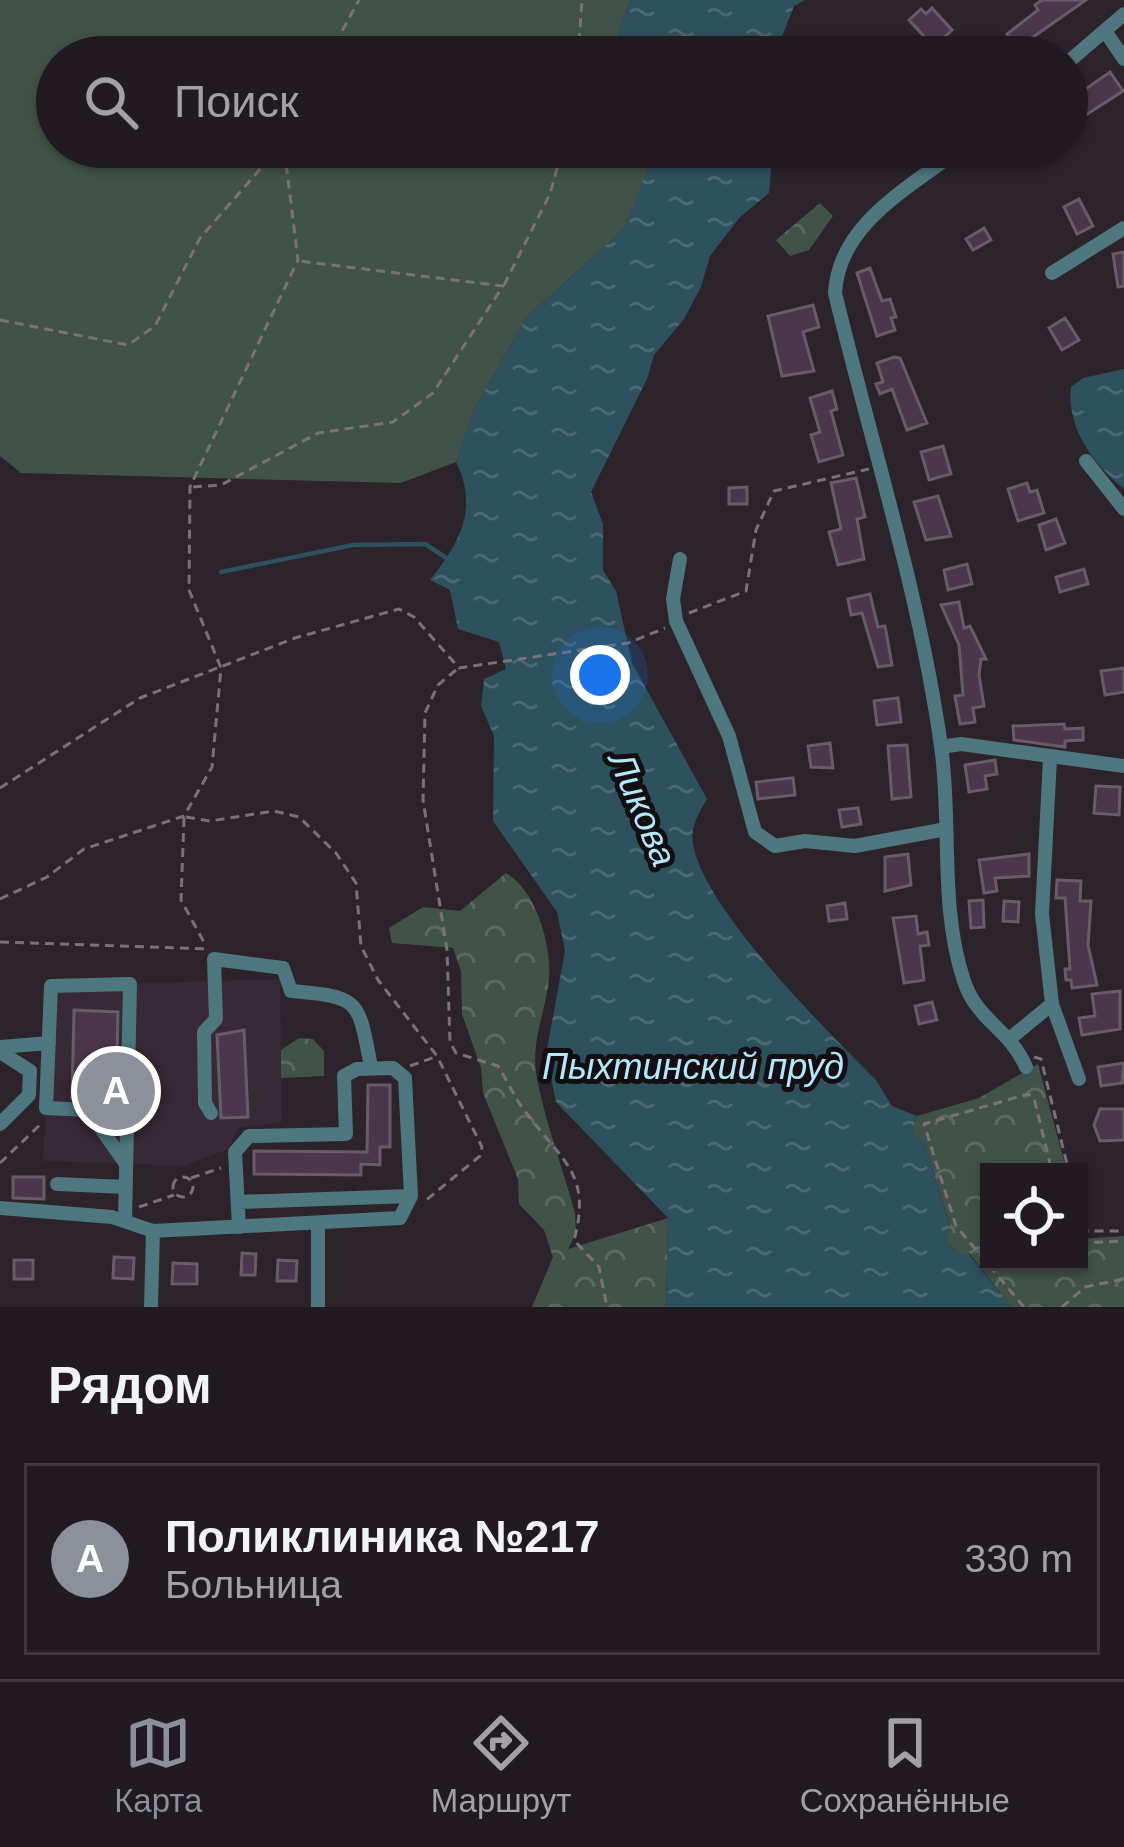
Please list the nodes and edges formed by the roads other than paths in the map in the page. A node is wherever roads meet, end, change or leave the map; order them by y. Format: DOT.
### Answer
graph roads {
  1 [pos="1124,14"];
  2 [pos="1106,31"];
  3 [pos="1088,46"];
  4 [pos="1124,59"];
  5 [pos="935,168"];
  6 [pos="1124,228"];
  7 [pos="1052,273"];
  8 [pos="1086,461"];
  9 [pos="1124,509"];
  10 [pos="680,559"];
  11 [pos="941,747"];
  12 [pos="1050,758"];
  13 [pos="1124,766"];
  14 [pos="946,829"];
  15 [pos="1052,1004"];
  16 [pos="1013,1036"];
  17 [pos="49,1043"];
  18 [pos="0,1050"];
  19 [pos="1023,1061"];
  20 [pos="371,1067"];
  21 [pos="1079,1078"];
  22 [pos="211,1113"];
  23 [pos="0,1124"];
  24 [pos="126,1164"];
  25 [pos="57,1184"];
  26 [pos="126,1187"];
  27 [pos="411,1196"];
  28 [pos="238,1202"];
  29 [pos="0,1208"];
  30 [pos="125,1215"];
  31 [pos="318,1225"];
  32 [pos="239,1227"];
  33 [pos="153,1231"];
  34 [pos="152,1307"];
  35 [pos="318,1307"];
  1 -- 2 [label="street"];
  2 -- 3 [label="street"];
  2 -- 4 [label="street"];
  5 -- 11 [label="street"];
  6 -- 7 [label="street"];
  8 -- 9 [label="street"];
  10 -- 14 [label="street"];
  11 -- 12 [label="street"];
  11 -- 14 [label="street"];
  12 -- 13 [label="street"];
  12 -- 15 [label="street"];
  14 -- 16 [label="street"];
  15 -- 16 [label="street"];
  15 -- 21 [label="street"];
  16 -- 19 [label="street"];
  17 -- 18 [label="street"];
  17 -- 24 [label="street"];
  17 -- 24 [label="street"];
  18 -- 23 [label="street"];
  20 -- 22 [label="street"];
  20 -- 27 [label="street"];
  20 -- 28 [label="street"];
  24 -- 26 [label="street"];
  25 -- 26 [label="street"];
  26 -- 30 [label="street"];
  27 -- 28 [label="street"];
  27 -- 31 [label="street"];
  28 -- 32 [label="street"];
  29 -- 30 [label="street"];
  30 -- 33 [label="street"];
  31 -- 32 [label="street"];
  31 -- 35 [label="street"];
  32 -- 33 [label="street"];
  33 -- 34 [label="street"];
}
